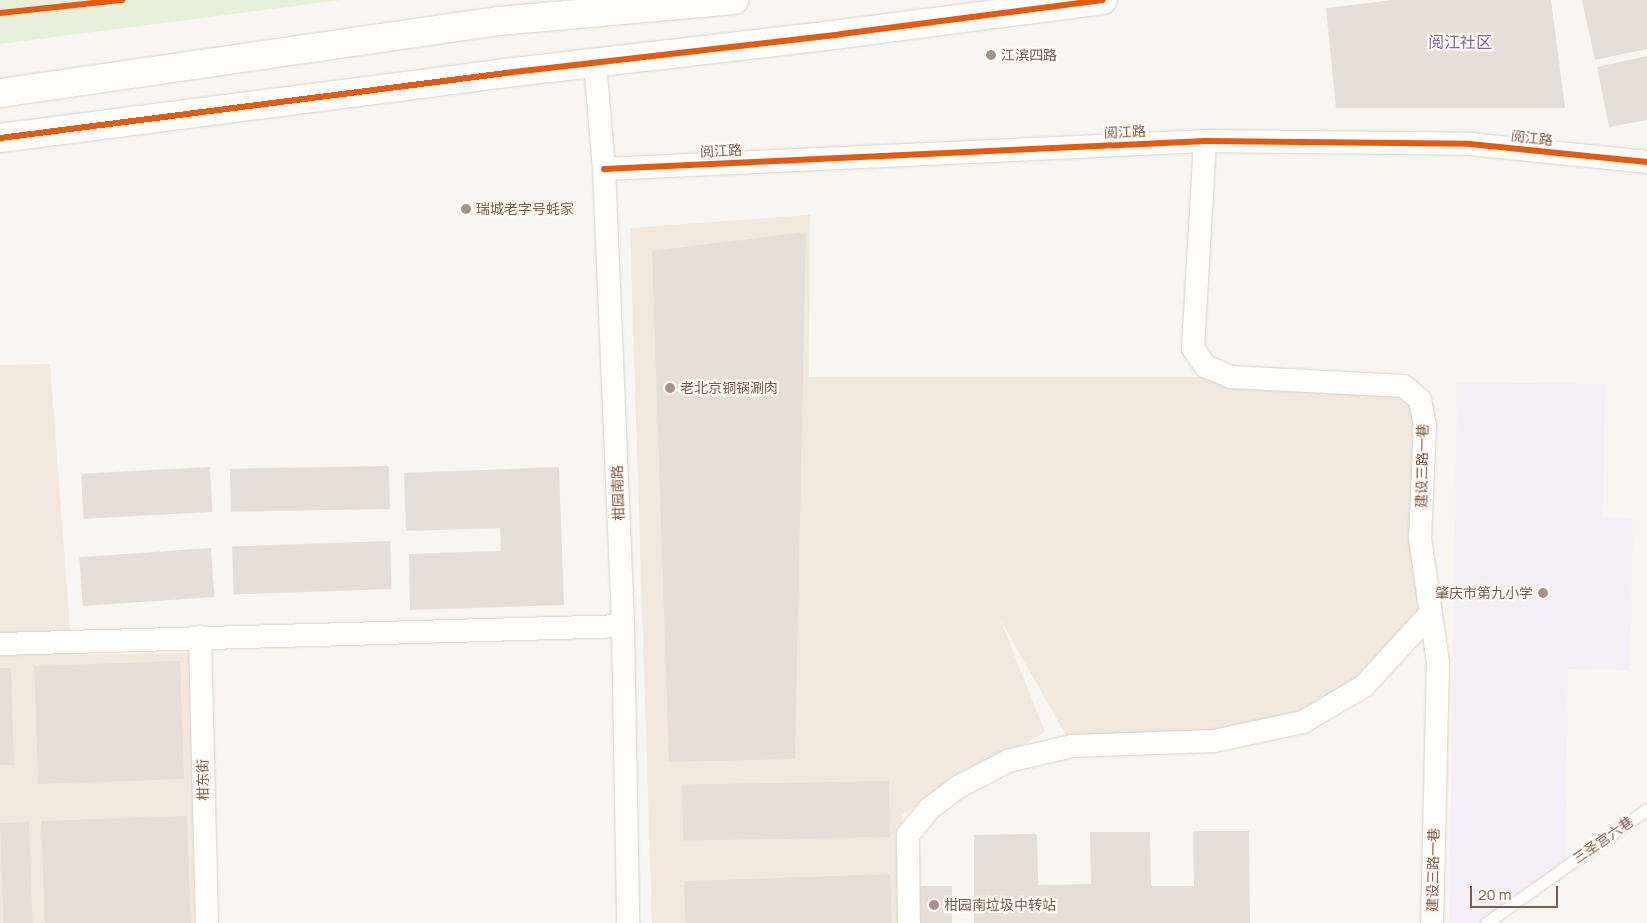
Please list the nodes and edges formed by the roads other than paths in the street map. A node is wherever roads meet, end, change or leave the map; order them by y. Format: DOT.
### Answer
graph roads {
  1 [pos="734,0"];
  2 [pos="1102,0"];
  3 [pos="595,64"];
  4 [pos="55,86"];
  5 [pos="0,93"];
  6 [pos="60,129"];
  7 [pos="0,138"];
  8 [pos="1205,141"];
  9 [pos="1647,162"];
  10 [pos="604,169"];
  11 [pos="1430,614"];
  12 [pos="623,626"];
  13 [pos="200,637"];
  14 [pos="0,644"];
  15 [pos="1647,809"];
  16 [pos="207,923"];
  17 [pos="628,923"];
  18 [pos="908,923"];
  19 [pos="1432,923"];
  20 [pos="1486,923"];
  1 -- 4 [label="main road"];
  2 -- 3 [label="main road"];
  3 -- 6 [label="main road"];
  3 -- 10 [label="street, 柑园南路"];
  4 -- 5 [label="main road"];
  4 -- 6 [label="main road"];
  6 -- 7 [label="main road"];
  8 -- 9 [label="street, 阅江路"];
  8 -- 10 [label="street, 阅江路"];
  8 -- 11 [label="street, 建设三路一巷"];
  10 -- 12 [label="street, 柑园南路"];
  11 -- 18 [label="street"];
  11 -- 19 [label="street, 建设三路一巷"];
  12 -- 13 [label="street"];
  12 -- 17 [label="street, 柑园南路"];
  13 -- 14 [label="street"];
  13 -- 16 [label="street, 柑东街"];
  15 -- 20 [label="lane, 三圣宫六巷"];
}
